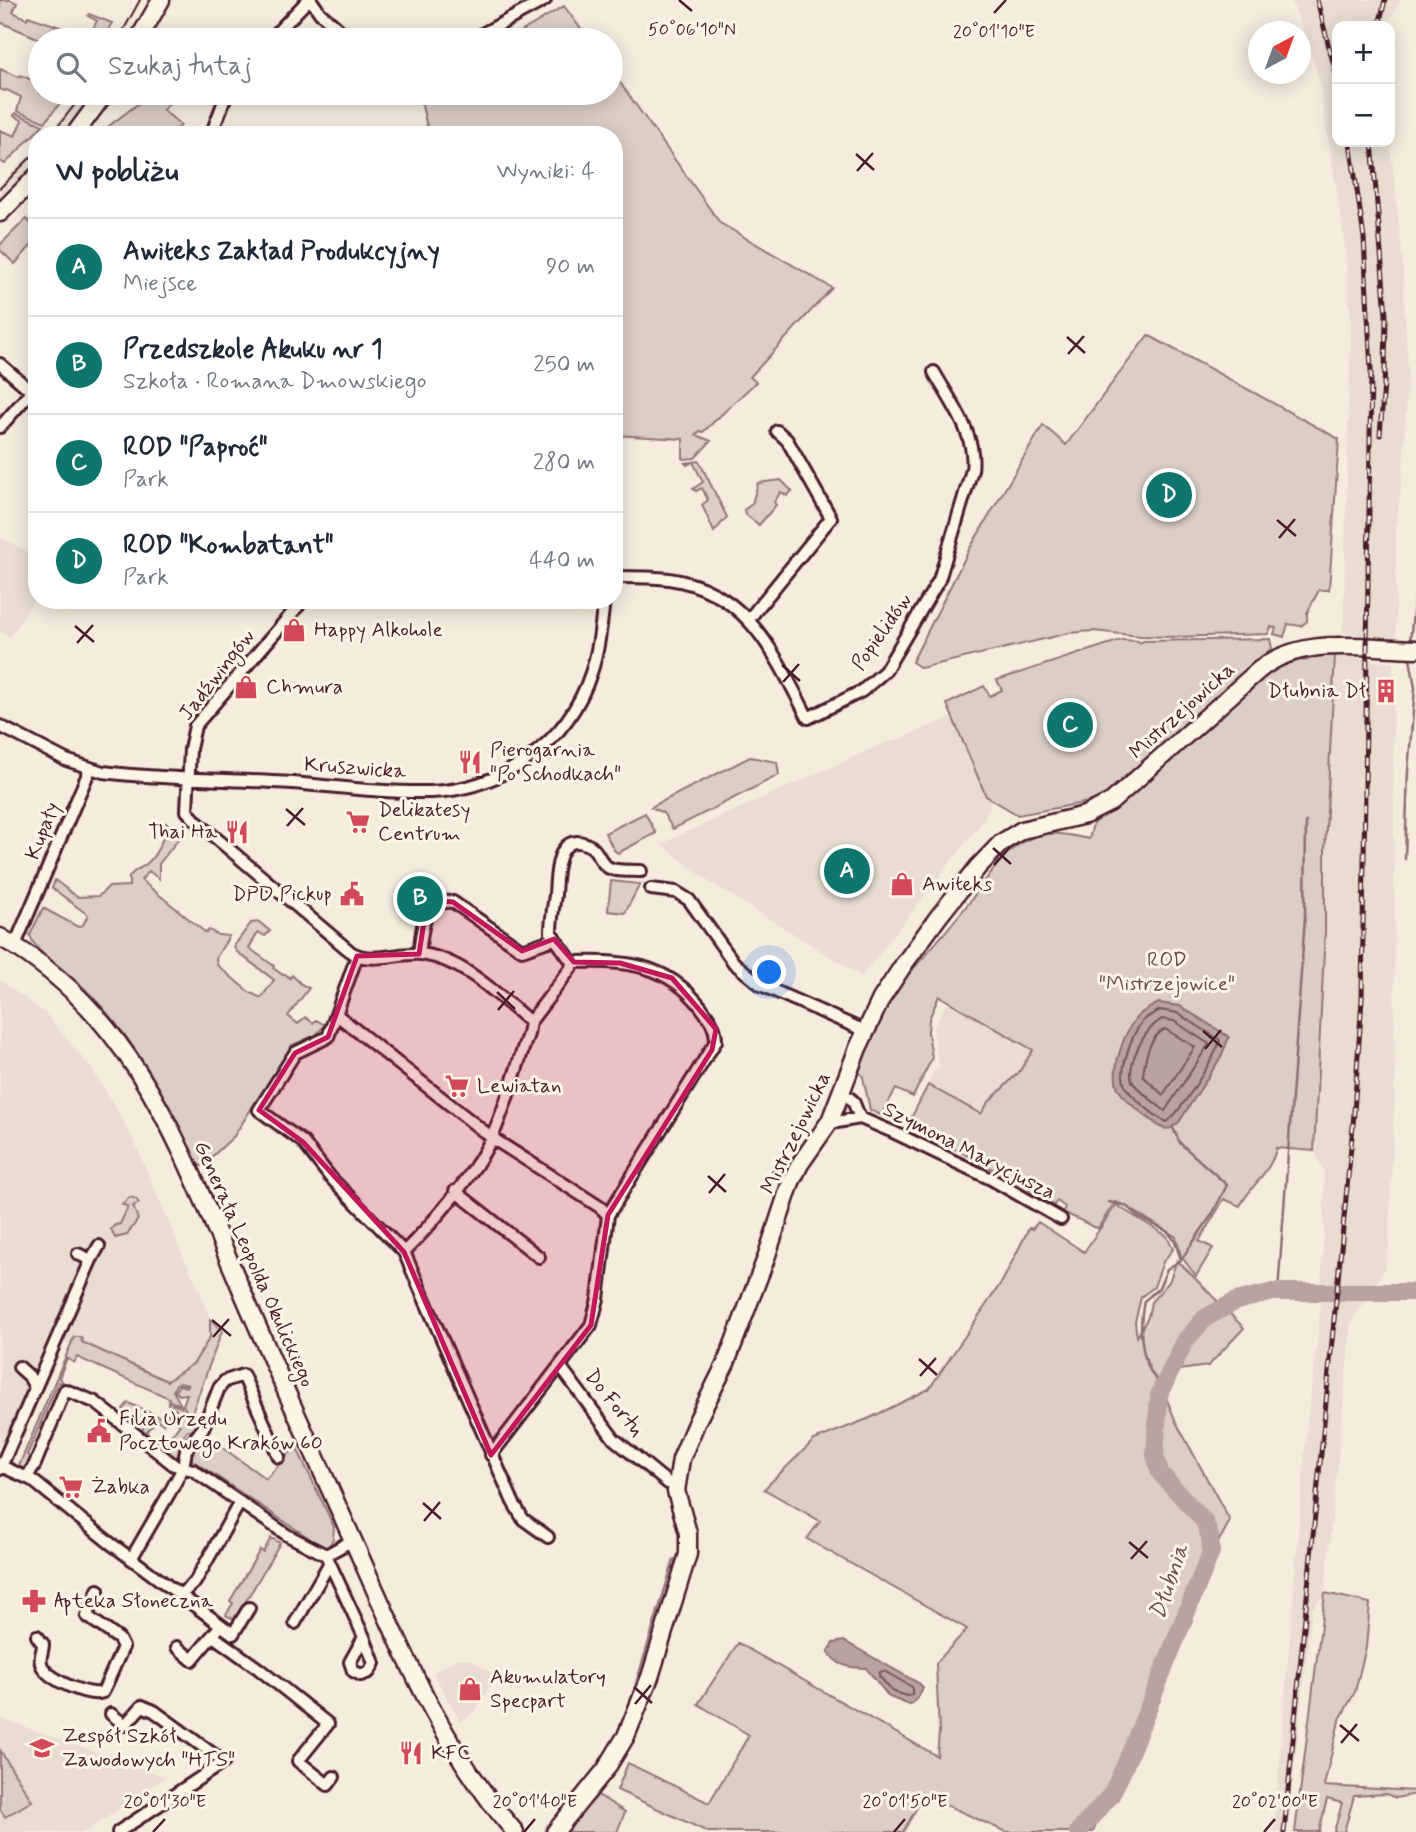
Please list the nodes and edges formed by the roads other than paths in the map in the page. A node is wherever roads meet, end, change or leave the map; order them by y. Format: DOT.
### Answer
graph roads {
  1 [pos="162,0"];
  2 [pos="309,0"];
  3 [pos="545,0"];
  4 [pos="145,28"];
  5 [pos="282,28"];
  6 [pos="338,28"];
  7 [pos="493,28"];
  8 [pos="96,105"];
  9 [pos="222,105"];
  10 [pos="81,126"];
  11 [pos="214,126"];
  12 [pos="28,185"];
  13 [pos="0,213"];
  14 [pos="0,364"];
  15 [pos="934,372"];
  16 [pos="28,389"];
  17 [pos="28,400"];
  18 [pos="0,427"];
  19 [pos="777,431"];
  20 [pos="623,577"];
  21 [pos="296,609"];
  22 [pos="603,609"];
  23 [pos="749,619"];
  24 [pos="1416,649"];
  25 [pos="0,726"];
  26 [pos="90,769"];
  27 [pos="188,779"];
  28 [pos="641,871"];
  29 [pos="651,889"];
  30 [pos="0,937"];
  31 [pos="554,939"];
  32 [pos="15,945"];
  33 [pos="419,954"];
  34 [pos="357,956"];
  35 [pos="572,962"];
  36 [pos="337,1015"];
  37 [pos="530,1022"];
  38 [pos="865,1031"];
  39 [pos="842,1092"];
  40 [pos="860,1118"];
  41 [pos="830,1121"];
  42 [pos="492,1138"];
  43 [pos="456,1191"];
  44 [pos="608,1216"];
  45 [pos="1061,1219"];
  46 [pos="99,1246"];
  47 [pos="404,1252"];
  48 [pos="78,1254"];
  49 [pos="539,1257"];
  50 [pos="91,1260"];
  51 [pos="560,1366"];
  52 [pos="19,1367"];
  53 [pos="35,1388"];
  54 [pos="491,1455"];
  55 [pos="279,1457"];
  56 [pos="1,1467"];
  57 [pos="183,1468"];
  58 [pos="27,1477"];
  59 [pos="676,1484"];
  60 [pos="240,1502"];
  61 [pos="548,1537"];
  62 [pos="353,1540"];
  63 [pos="131,1559"];
  64 [pos="328,1559"];
  65 [pos="98,1590"];
  66 [pos="180,1595"];
  67 [pos="249,1608"];
  68 [pos="295,1623"];
  69 [pos="221,1626"];
  70 [pos="37,1636"];
  71 [pos="213,1636"];
  72 [pos="364,1637"];
  73 [pos="177,1647"];
  74 [pos="111,1714"];
  75 [pos="334,1777"];
  76 [pos="118,1832"];
  77 [pos="515,1832"];
  78 [pos="555,1832"];
  1 -- 4 [label="street"];
  2 -- 5 [label="street"];
  2 -- 6 [label="street"];
  3 -- 7 [label="street"];
  8 -- 10 [label="street"];
  9 -- 11 [label="street"];
  12 -- 13 [label="street"];
  14 -- 16 [label="street"];
  15 -- 23 [label="street, Popielidów"];
  17 -- 18 [label="street"];
  19 -- 23 [label="street"];
  20 -- 23 [label="street, Popielidów"];
  21 -- 27 [label="street, Jadźwingów"];
  22 -- 27 [label="street, Kruszwicka"];
  24 -- 38 [label="street, Mistrzejowicka"];
  25 -- 26 [label="street, Kruszwicka"];
  26 -- 27 [label="street, Kruszwicka"];
  26 -- 32 [label="street, Kupały"];
  27 -- 34 [label="street, Jadźwingów"];
  28 -- 31 [label="street"];
  29 -- 38 [label="street"];
  30 -- 32 [label="street, Generała Leopolda Okulickiego"];
  31 -- 33 [label="street"];
  31 -- 35 [label="street"];
  32 -- 62 [label="street, Generała Leopolda Okulickiego"];
  33 -- 34 [label="street"];
  33 -- 37 [label="street"];
  34 -- 36 [label="street"];
  35 -- 37 [label="street"];
  35 -- 44 [label="street"];
  36 -- 42 [label="street"];
  36 -- 47 [label="street"];
  37 -- 42 [label="street"];
  38 -- 39 [label="street, Mistrzejowicka"];
  39 -- 40 [label="street, Szymona Marycjusza"];
  39 -- 41 [label="street, Mistrzejowicka"];
  40 -- 41 [label="street, Szymona Marycjusza"];
  40 -- 45 [label="street, Szymona Marycjusza"];
  41 -- 59 [label="street, Mistrzejowicka"];
  42 -- 43 [label="street"];
  42 -- 44 [label="street"];
  43 -- 47 [label="street"];
  43 -- 49 [label="street"];
  44 -- 51 [label="street"];
  46 -- 50 [label="street"];
  47 -- 54 [label="street"];
  48 -- 50 [label="street"];
  50 -- 53 [label="street"];
  51 -- 54 [label="street"];
  51 -- 59 [label="street, Do Fortu"];
  52 -- 53 [label="street"];
  53 -- 56 [label="street"];
  54 -- 61 [label="street"];
  55 -- 57 [label="street"];
  56 -- 58 [label="street"];
  57 -- 58 [label="street"];
  57 -- 60 [label="street"];
  57 -- 63 [label="street"];
  58 -- 63 [label="street"];
  59 -- 78 [label="street, Mistrzejowicka"];
  60 -- 64 [label="street"];
  60 -- 66 [label="street"];
  62 -- 64 [label="street"];
  62 -- 77 [label="street, Generała Leopolda Okulickiego"];
  63 -- 66 [label="street"];
  64 -- 68 [label="street"];
  64 -- 72 [label="street"];
  65 -- 70 [label="street"];
  66 -- 69 [label="street"];
  67 -- 69 [label="street"];
  69 -- 71 [label="street"];
  71 -- 73 [label="street"];
  71 -- 75 [label="street"];
  74 -- 76 [label="street"];
}
